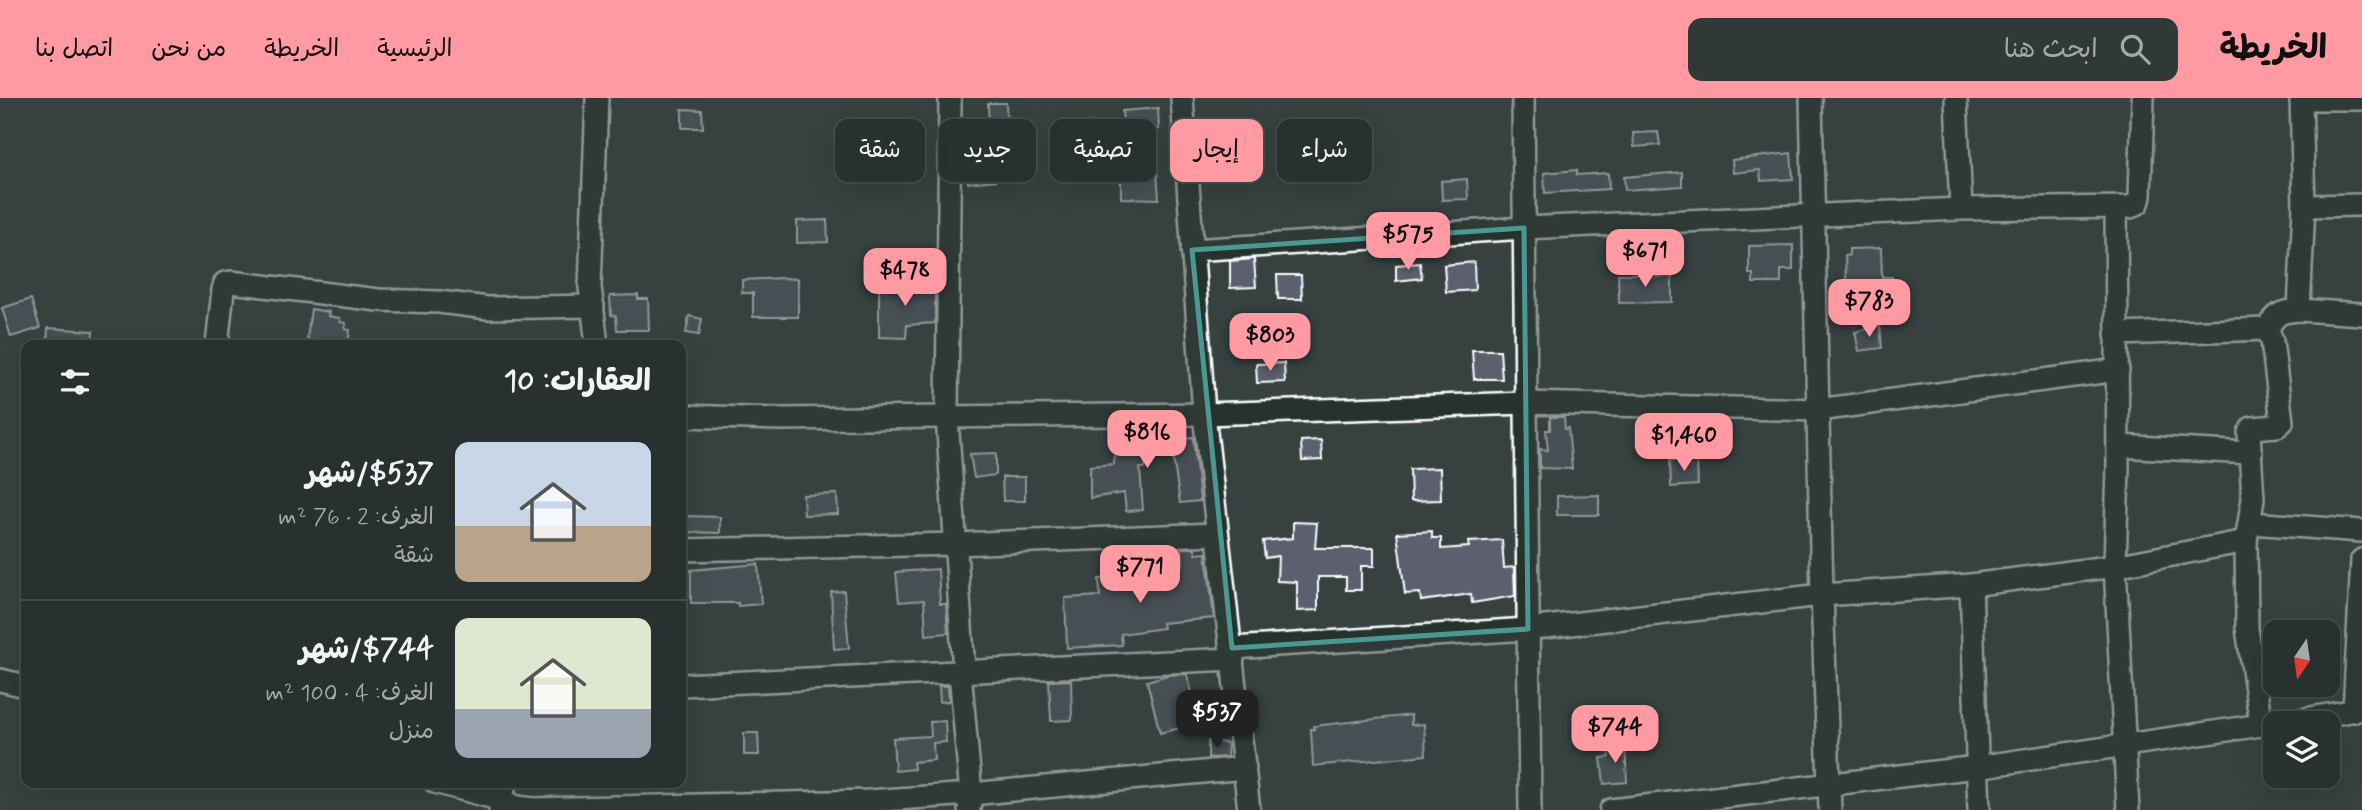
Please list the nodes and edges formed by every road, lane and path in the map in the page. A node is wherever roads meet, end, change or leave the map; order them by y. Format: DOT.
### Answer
graph roads {
  1 [pos="597,98"];
  2 [pos="950,98"];
  3 [pos="1182,98"];
  4 [pos="1523,98"];
  5 [pos="1811,98"];
  6 [pos="1956,98"];
  7 [pos="2143,98"];
  8 [pos="2301,99"];
  9 [pos="2362,99"];
  10 [pos="2362,205"];
  11 [pos="2304,206"];
  12 [pos="2116,208"];
  13 [pos="1961,209"];
  14 [pos="1813,216"];
  15 [pos="1524,228"];
  16 [pos="1192,250"];
  17 [pos="593,306"];
  18 [pos="2299,310"];
  19 [pos="2362,314"];
  20 [pos="2268,329"];
  21 [pos="2116,334"];
  22 [pos="218,340"];
  23 [pos="596,340"];
  24 [pos="2118,370"];
  25 [pos="1526,403"];
  26 [pos="1818,410"];
  27 [pos="1204,414"];
  28 [pos="686,416"];
  29 [pos="947,417"];
  30 [pos="2118,446"];
  31 [pos="2250,453"];
  32 [pos="2362,531"];
  33 [pos="2248,532"];
  34 [pos="1216,534"];
  35 [pos="956,544"];
  36 [pos="686,550"];
  37 [pos="2362,560"];
  38 [pos="2115,566"];
  39 [pos="1971,585"];
  40 [pos="1822,595"];
  41 [pos="1528,629"];
  42 [pos="1232,654"];
  43 [pos="962,671"];
  44 [pos="0,680"];
  45 [pos="21,685"];
  46 [pos="686,685"];
  47 [pos="2358,710"];
  48 [pos="2269,711"];
  49 [pos="2340,713"];
  50 [pos="2263,726"];
  51 [pos="2124,747"];
  52 [pos="1977,767"];
  53 [pos="1245,768"];
  54 [pos="1829,784"];
  55 [pos="462,788"];
  56 [pos="502,797"];
  57 [pos="970,802"];
  58 [pos="1249,810"];
  59 [pos="1530,810"];
  60 [pos="1612,810"];
  61 [pos="1830,810"];
  62 [pos="1979,810"];
  63 [pos="2127,810"];
  1 -- 17 [label="street"];
  2 -- 29 [label="street"];
  3 -- 16 [label="street"];
  4 -- 15 [label="street"];
  5 -- 14 [label="street"];
  6 -- 13 [label="street"];
  7 -- 12 [label="street"];
  8 -- 9 [label="street"];
  8 -- 11 [label="street"];
  10 -- 11 [label="street"];
  11 -- 18 [label="street"];
  12 -- 13 [label="street"];
  12 -- 21 [label="street"];
  13 -- 14 [label="street"];
  14 -- 15 [label="street"];
  14 -- 26 [label="street"];
  15 -- 16 [label="street"];
  15 -- 25 [label="street"];
  16 -- 27 [label="street"];
  17 -- 22 [label="street"];
  17 -- 23 [label="street"];
  18 -- 19 [label="street"];
  18 -- 20 [label="street"];
  20 -- 21 [label="street"];
  20 -- 31 [label="street"];
  21 -- 24 [label="street"];
  24 -- 26 [label="street"];
  24 -- 30 [label="street"];
  25 -- 26 [label="street"];
  25 -- 27 [label="street"];
  25 -- 41 [label="street"];
  26 -- 40 [label="street"];
  27 -- 29 [label="street"];
  27 -- 34 [label="street"];
  28 -- 29 [label="street"];
  29 -- 35 [label="street"];
  30 -- 31 [label="street"];
  30 -- 38 [label="street"];
  31 -- 33 [label="street"];
  32 -- 33 [label="street"];
  33 -- 38 [label="street"];
  33 -- 48 [label="street"];
  34 -- 35 [label="street"];
  34 -- 42 [label="street"];
  35 -- 36 [label="street"];
  35 -- 43 [label="street"];
  37 -- 47 [label="street"];
  38 -- 39 [label="street"];
  38 -- 51 [label="street"];
  39 -- 40 [label="street"];
  39 -- 52 [label="street"];
  40 -- 41 [label="street"];
  40 -- 54 [label="street"];
  41 -- 42 [label="street"];
  41 -- 59 [label="street"];
  42 -- 43 [label="street"];
  42 -- 53 [label="street"];
  43 -- 46 [label="street"];
  43 -- 57 [label="street"];
  44 -- 45 [label="street"];
  47 -- 49 [label="street"];
  50 -- 51 [label="street"];
  51 -- 52 [label="street"];
  51 -- 63 [label="street"];
  52 -- 54 [label="street"];
  52 -- 62 [label="street"];
  53 -- 57 [label="street"];
  53 -- 58 [label="street"];
  54 -- 60 [label="street"];
  54 -- 61 [label="street"];
  55 -- 56 [label="street"];
  56 -- 57 [label="street"];
}
